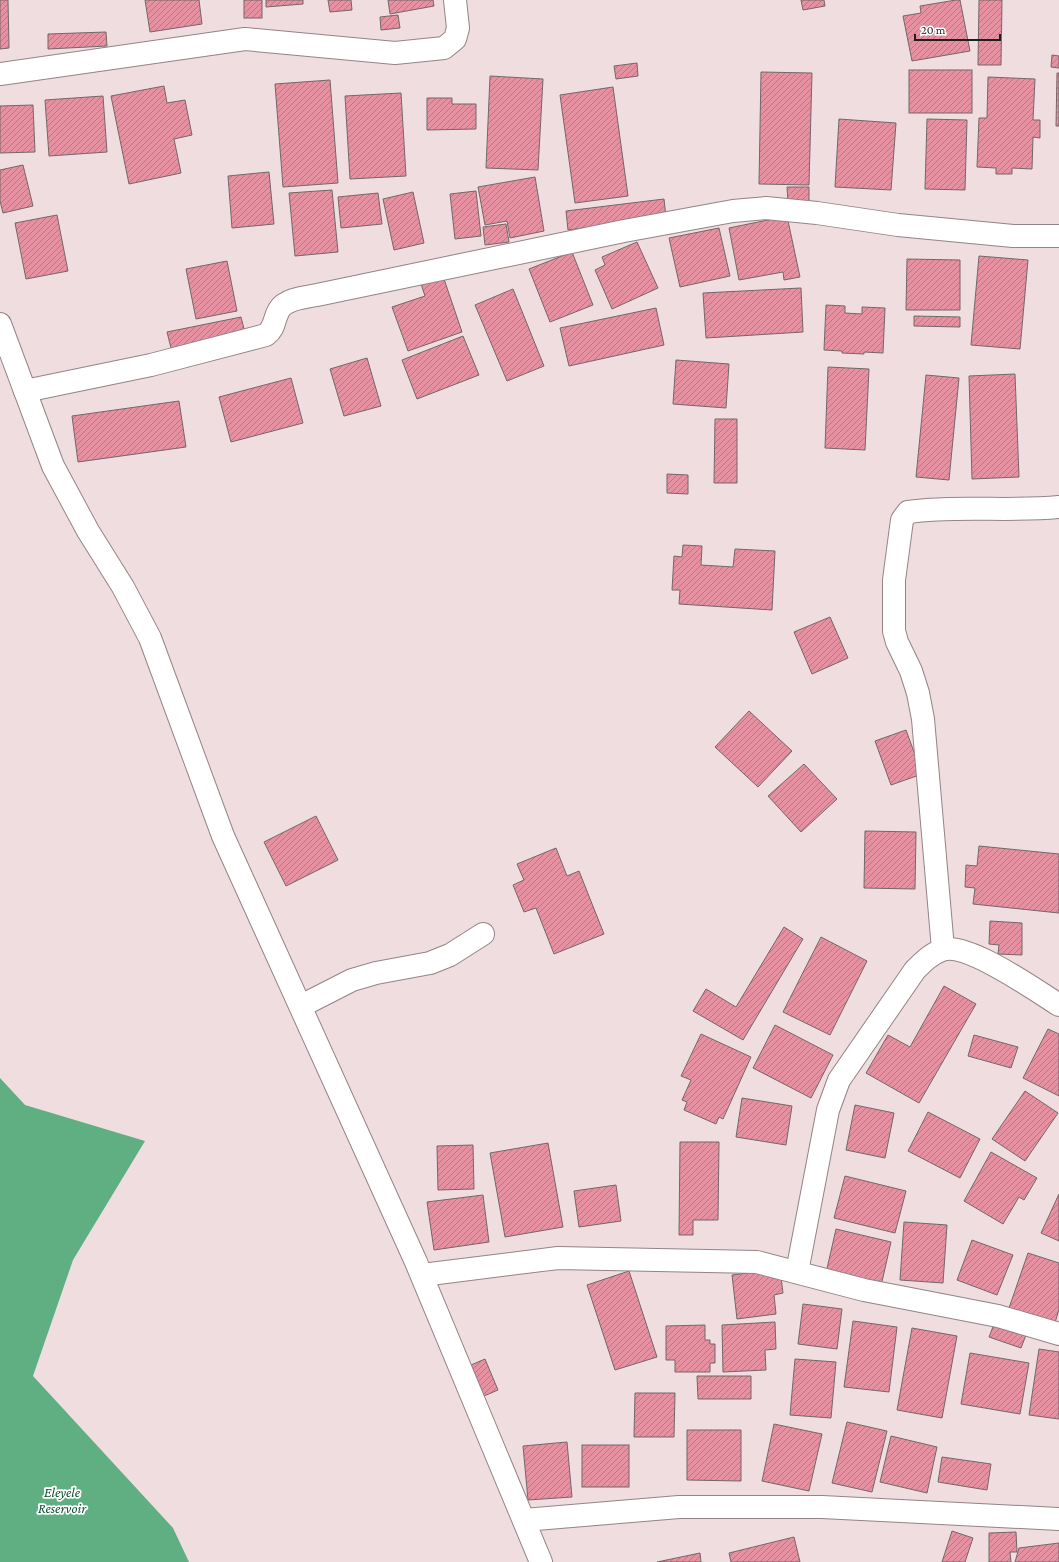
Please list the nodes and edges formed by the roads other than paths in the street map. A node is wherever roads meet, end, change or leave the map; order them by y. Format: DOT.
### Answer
graph roads {
  1 [pos="455,0"];
  2 [pos="0,74"];
  3 [pos="1059,236"];
  4 [pos="0,324"];
  5 [pos="25,390"];
  6 [pos="1059,507"];
  7 [pos="483,934"];
  8 [pos="943,949"];
  9 [pos="1059,1005"];
  10 [pos="301,1006"];
  11 [pos="797,1272"];
  12 [pos="422,1275"];
  13 [pos="1059,1334"];
  14 [pos="1059,1519"];
  15 [pos="524,1520"];
  16 [pos="541,1562"];
  1 -- 2 [label="street"];
  3 -- 5 [label="street"];
  4 -- 5 [label="street"];
  5 -- 10 [label="street"];
  6 -- 8 [label="street"];
  7 -- 10 [label="street"];
  8 -- 9 [label="street"];
  8 -- 11 [label="street"];
  10 -- 12 [label="street"];
  11 -- 12 [label="street"];
  11 -- 13 [label="street"];
  12 -- 15 [label="street"];
  14 -- 15 [label="street"];
  15 -- 16 [label="street"];
}
